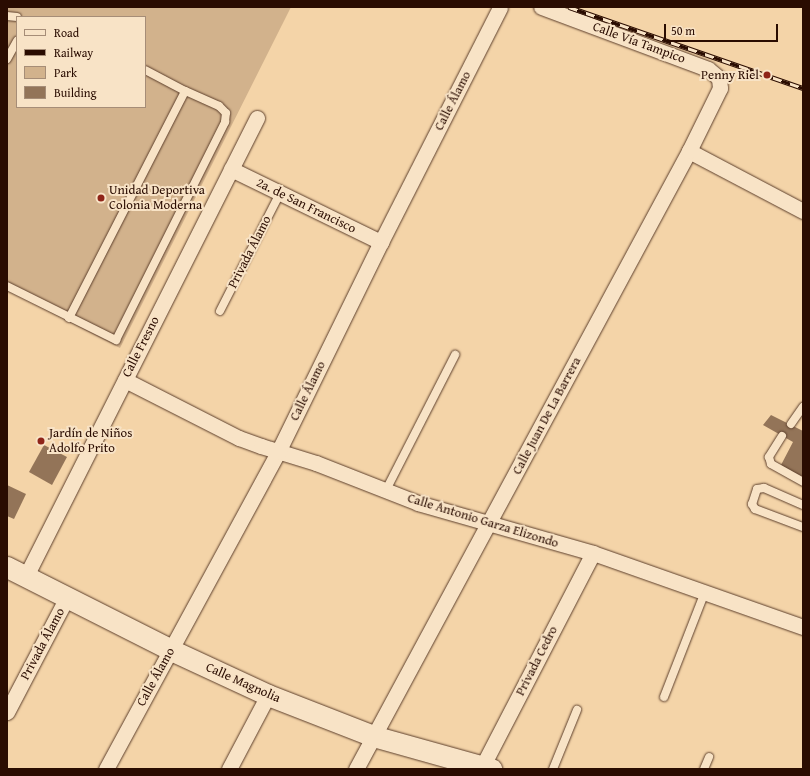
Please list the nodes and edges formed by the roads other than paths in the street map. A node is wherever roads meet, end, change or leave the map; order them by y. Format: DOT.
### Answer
graph roads {
  1 [pos="500,7"];
  2 [pos="541,7"];
  3 [pos="16,43"];
  4 [pos="7,59"];
  5 [pos="146,71"];
  6 [pos="185,91"];
  7 [pos="718,94"];
  8 [pos="257,118"];
  9 [pos="689,151"];
  10 [pos="231,169"];
  11 [pos="280,193"];
  12 [pos="803,211"];
  13 [pos="381,242"];
  14 [pos="7,286"];
  15 [pos="220,311"];
  16 [pos="70,318"];
  17 [pos="456,355"];
  18 [pos="125,380"];
  19 [pos="803,407"];
  20 [pos="791,424"];
  21 [pos="782,436"];
  22 [pos="278,452"];
  23 [pos="803,482"];
  24 [pos="386,490"];
  25 [pos="803,505"];
  26 [pos="490,523"];
  27 [pos="803,527"];
  28 [pos="593,553"];
  29 [pos="7,567"];
  30 [pos="26,576"];
  31 [pos="705,592"];
  32 [pos="67,597"];
  33 [pos="803,627"];
  34 [pos="171,650"];
  35 [pos="268,695"];
  36 [pos="664,697"];
  37 [pos="577,710"];
  38 [pos="7,712"];
  39 [pos="373,736"];
  40 [pos="709,757"];
  41 [pos="485,768"];
  42 [pos="106,769"];
  43 [pos="229,769"];
  44 [pos="356,769"];
  45 [pos="553,769"];
  46 [pos="704,769"];
  1 -- 13 [label="street, Calle Álamo"];
  2 -- 7 [label="street, Calle Vía Tampico"];
  3 -- 4 [label="lane"];
  5 -- 6 [label="lane"];
  6 -- 16 [label="lane"];
  6 -- 16 [label="lane"];
  7 -- 9 [label="street, Calle Juan De La Barrera"];
  8 -- 10 [label="street, Calle Fresno"];
  9 -- 12 [label="street"];
  9 -- 26 [label="street, Calle Juan De La Barrera"];
  10 -- 11 [label="street, 2a. de San Francisco"];
  10 -- 18 [label="street, Calle Fresno"];
  11 -- 13 [label="street, 2a. de San Francisco"];
  11 -- 15 [label="lane, Privada Álamo"];
  13 -- 22 [label="street, Calle Álamo"];
  14 -- 16 [label="lane"];
  17 -- 24 [label="lane"];
  18 -- 22 [label="street, Calle Antonio Garza Elizondo"];
  18 -- 30 [label="street, Calle Fresno"];
  19 -- 20 [label="lane"];
  21 -- 23 [label="lane"];
  22 -- 24 [label="street, Calle Antonio Garza Elizondo"];
  22 -- 34 [label="street, Calle Álamo"];
  24 -- 26 [label="street, Calle Antonio Garza Elizondo"];
  25 -- 27 [label="lane"];
  26 -- 28 [label="street, Calle Antonio Garza Elizondo"];
  26 -- 39 [label="street, Calle Juan De La Barrera"];
  28 -- 31 [label="street, Calle Antonio Garza Elizondo"];
  28 -- 41 [label="street, Privada Cedro"];
  29 -- 30 [label="street, Calle Magnolia"];
  30 -- 32 [label="street, Calle Magnolia"];
  31 -- 33 [label="street, Calle Antonio Garza Elizondo"];
  31 -- 36 [label="lane"];
  32 -- 34 [label="street, Calle Magnolia"];
  32 -- 38 [label="street, Privada Álamo"];
  34 -- 35 [label="street, Calle Magnolia"];
  34 -- 42 [label="street, Calle Álamo"];
  35 -- 39 [label="street, Calle Magnolia"];
  35 -- 43 [label="street"];
  37 -- 45 [label="lane"];
  39 -- 41 [label="street, Calle Magnolia"];
  39 -- 44 [label="street, Calle Juan De La Barrera"];
  40 -- 46 [label="lane"];
}
